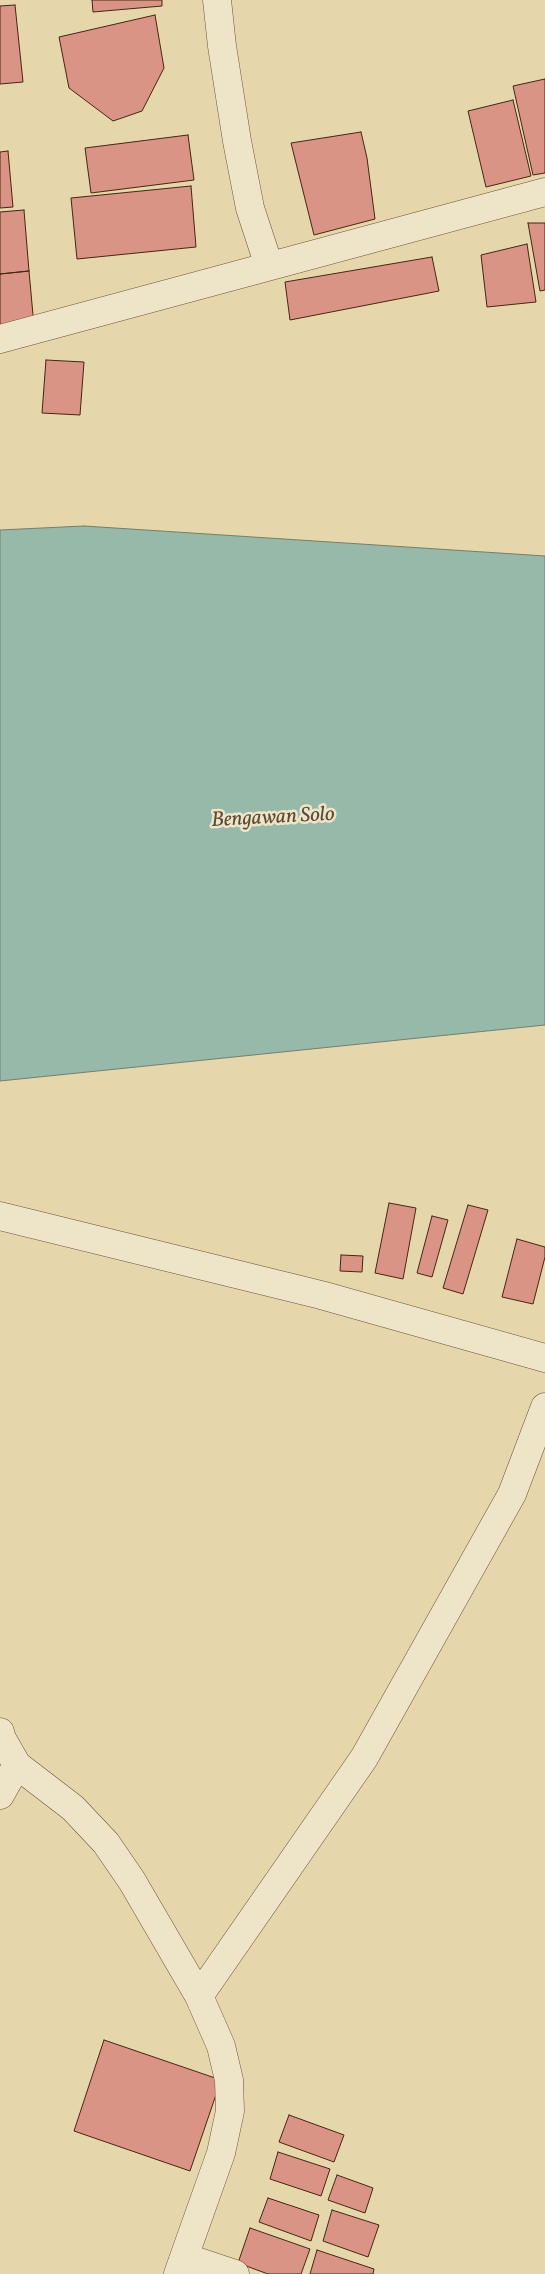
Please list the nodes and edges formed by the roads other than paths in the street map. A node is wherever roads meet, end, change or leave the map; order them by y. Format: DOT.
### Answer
graph roads {
  1 [pos="217,0"];
  2 [pos="545,192"];
  3 [pos="269,266"];
  4 [pos="0,339"];
  5 [pos="0,1216"];
  6 [pos="545,1358"];
  7 [pos="545,1407"];
  8 [pos="0,1732"];
  9 [pos="17,1765"];
  10 [pos="0,1795"];
  11 [pos="199,1996"];
  12 [pos="181,2265"];
  13 [pos="235,2274"];
  1 -- 3 [label="street"];
  2 -- 3 [label="street"];
  3 -- 4 [label="street"];
  5 -- 6 [label="street"];
  7 -- 11 [label="street"];
  8 -- 9 [label="street"];
  9 -- 10 [label="street"];
  9 -- 11 [label="street"];
  11 -- 12 [label="street"];
  12 -- 13 [label="street"];
}
